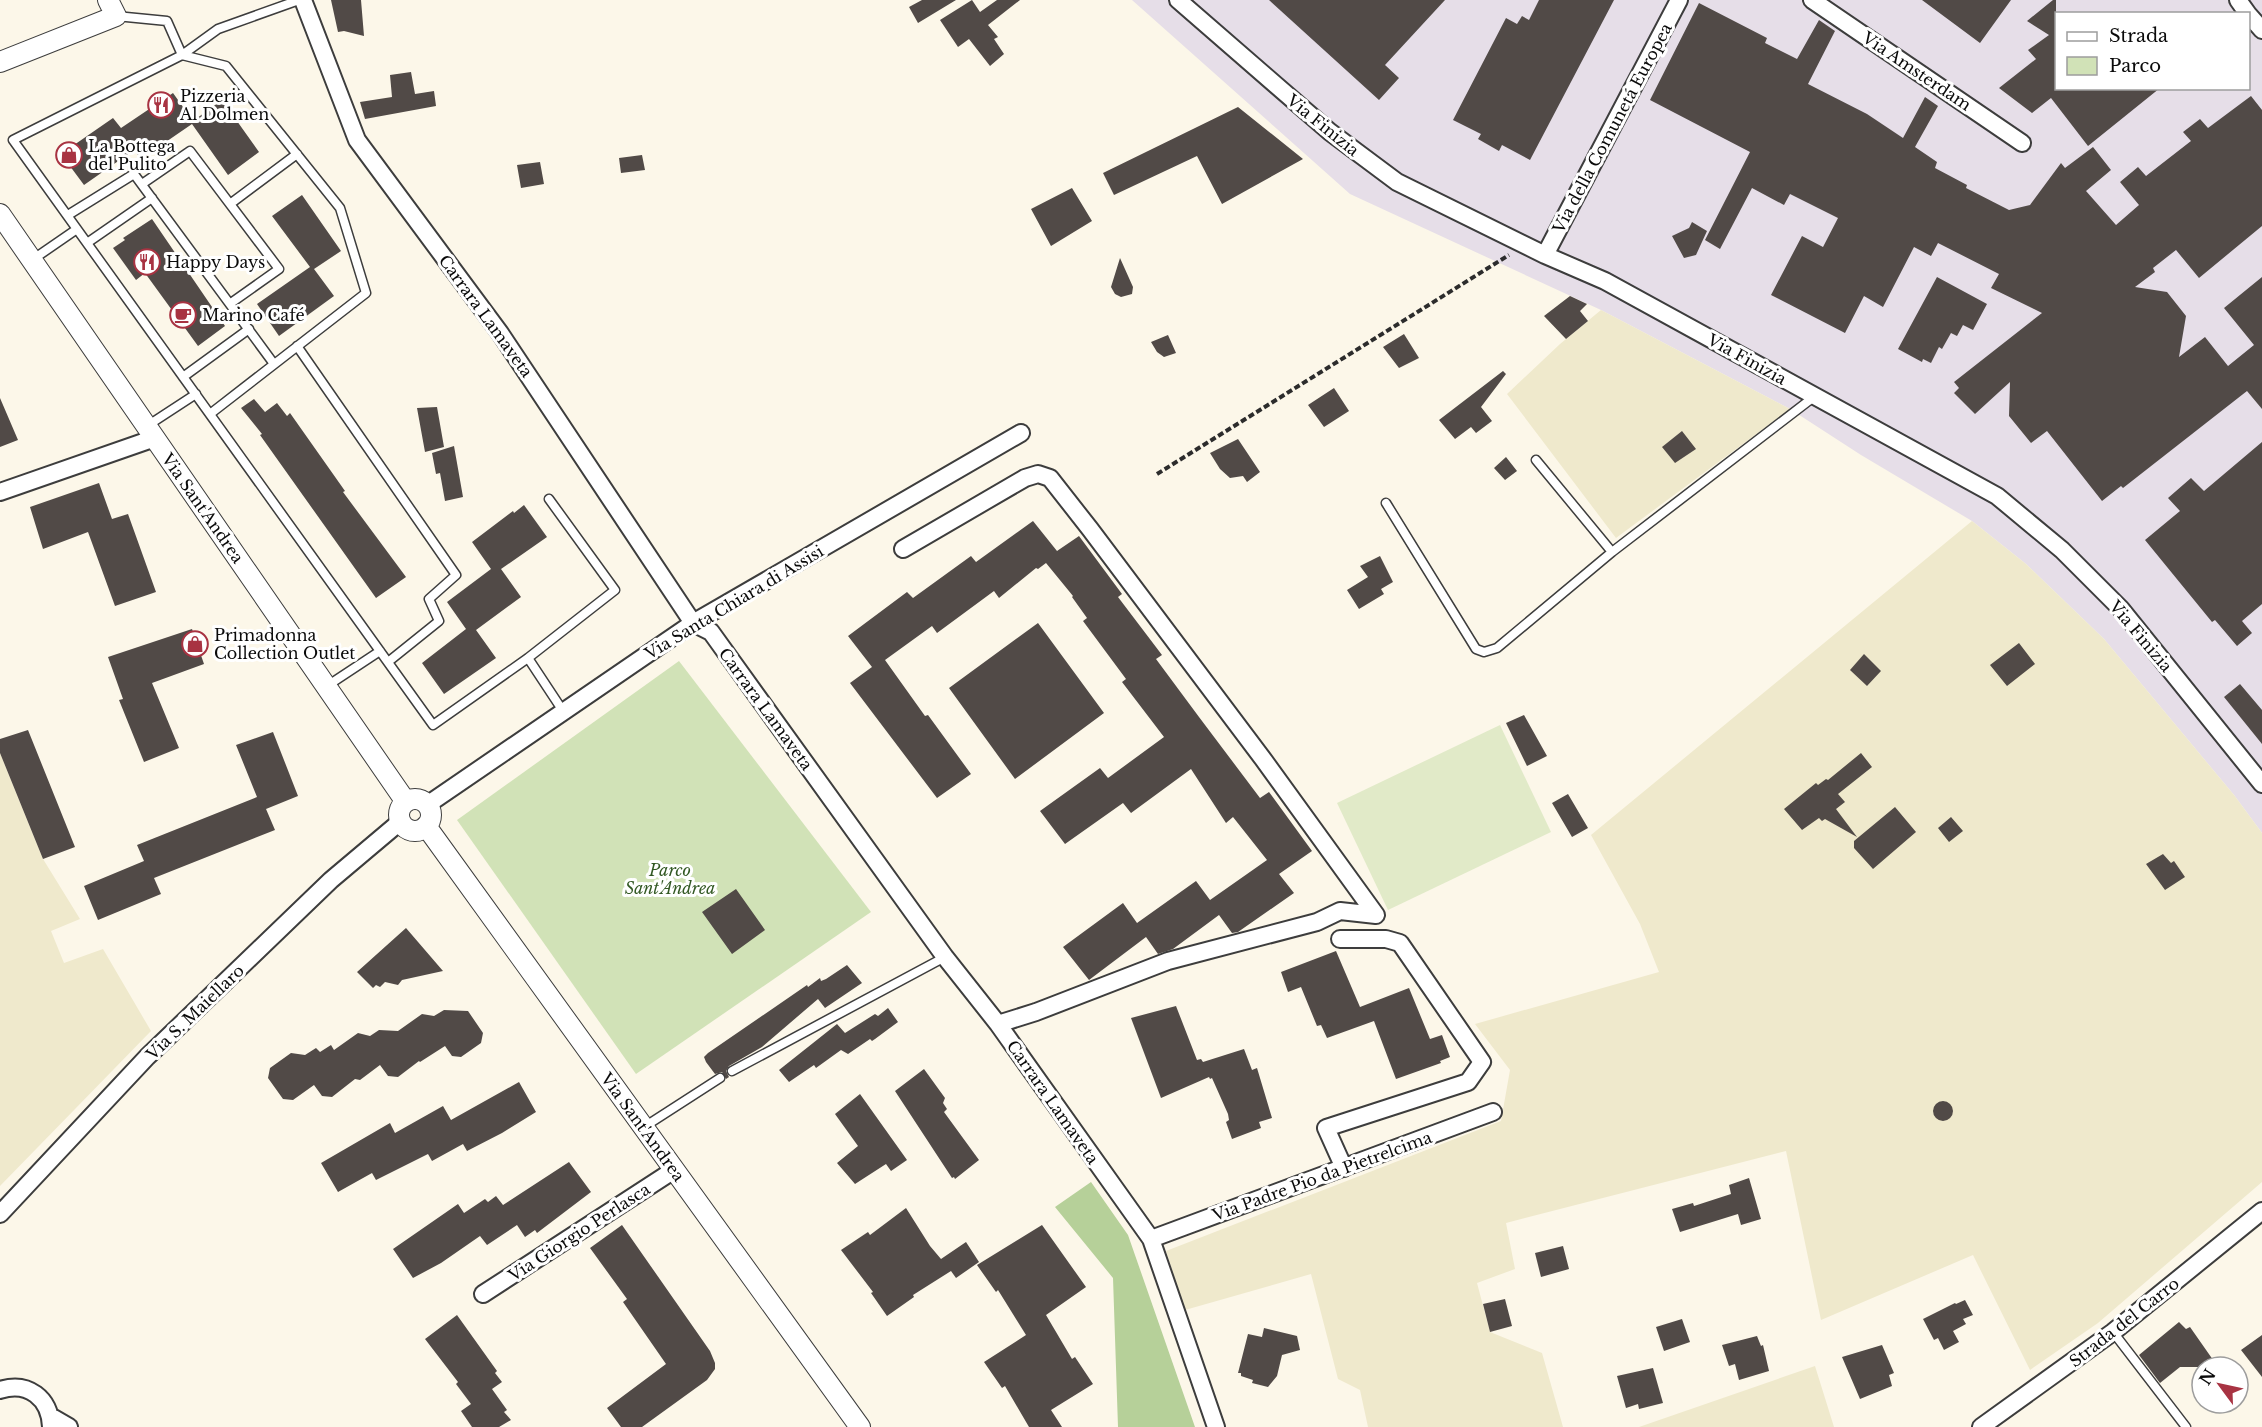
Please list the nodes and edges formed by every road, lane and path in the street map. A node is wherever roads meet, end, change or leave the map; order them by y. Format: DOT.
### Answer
graph roads {
  1 [pos="301,0"];
  2 [pos="1178,0"];
  3 [pos="1679,0"];
  4 [pos="1812,0"];
  5 [pos="112,8"];
  6 [pos="2250,16"];
  7 [pos="2262,30"];
  8 [pos="182,55"];
  9 [pos="0,62"];
  10 [pos="2022,143"];
  11 [pos="297,154"];
  12 [pos="142,184"];
  13 [pos="152,198"];
  14 [pos="230,204"];
  15 [pos="0,214"];
  16 [pos="68,216"];
  17 [pos="77,229"];
  18 [pos="87,243"];
  19 [pos="1525,245"];
  20 [pos="1545,255"];
  21 [pos="32,260"];
  22 [pos="231,303"];
  23 [pos="249,329"];
  24 [pos="297,346"];
  25 [pos="274,363"];
  26 [pos="183,377"];
  27 [pos="196,394"];
  28 [pos="1815,396"];
  29 [pos="210,414"];
  30 [pos="151,432"];
  31 [pos="1021,433"];
  32 [pos="1536,460"];
  33 [pos="1157,474"];
  34 [pos="0,492"];
  35 [pos="549,499"];
  36 [pos="1386,503"];
  37 [pos="903,549"];
  38 [pos="1612,552"];
  39 [pos="693,623"];
  40 [pos="380,651"];
  41 [pos="528,658"];
  42 [pos="388,662"];
  43 [pos="326,687"];
  44 [pos="563,711"];
  45 [pos="2262,784"];
  46 [pos="427,805"];
  47 [pos="404,811"];
  48 [pos="426,826"];
  49 [pos="1340,939"];
  50 [pos="945,957"];
  51 [pos="998,1024"];
  52 [pos="732,1071"];
  53 [pos="720,1078"];
  54 [pos="1493,1112"];
  55 [pos="644,1127"];
  56 [pos="1344,1168"];
  57 [pos="674,1170"];
  58 [pos="2262,1211"];
  59 [pos="0,1214"];
  60 [pos="1151,1239"];
  61 [pos="483,1294"];
  62 [pos="2113,1332"];
  63 [pos="3,1383"];
  64 [pos="51,1421"];
  65 [pos="69,1427"];
  66 [pos="860,1427"];
  67 [pos="1216,1427"];
  68 [pos="1981,1427"];
  69 [pos="2186,1427"];
  1 -- 8 [label="lane"];
  1 -- 39 [label="street, Carrara Lamaveta"];
  2 -- 19 [label="street, Via Finizia"];
  3 -- 20 [label="street, Via della Comunetá Europea"];
  4 -- 10 [label="street, Via Amsterdam"];
  5 -- 8 [label="lane"];
  5 -- 9 [label="street"];
  6 -- 7 [label="street"];
  8 -- 11 [label="lane"];
  8 -- 16 [label="lane"];
  11 -- 14 [label="lane"];
  11 -- 24 [label="lane"];
  12 -- 13 [label="lane"];
  12 -- 14 [label="lane"];
  12 -- 16 [label="lane"];
  13 -- 18 [label="lane"];
  13 -- 22 [label="lane"];
  14 -- 22 [label="lane"];
  15 -- 21 [label="street, Via Sant'Andrea"];
  16 -- 17 [label="lane"];
  17 -- 18 [label="lane"];
  17 -- 21 [label="lane"];
  18 -- 26 [label="lane"];
  19 -- 20 [label="street, Via Finizia"];
  19 -- 33 [label="path"];
  20 -- 28 [label="street, Via Finizia"];
  21 -- 30 [label="street, Via Sant'Andrea"];
  22 -- 23 [label="lane"];
  23 -- 25 [label="lane"];
  23 -- 26 [label="lane"];
  24 -- 25 [label="lane"];
  24 -- 42 [label="lane"];
  25 -- 29 [label="lane"];
  26 -- 27 [label="lane"];
  27 -- 29 [label="lane"];
  27 -- 30 [label="lane"];
  28 -- 38 [label="lane"];
  28 -- 45 [label="street, Via Finizia"];
  29 -- 40 [label="lane"];
  30 -- 34 [label="street"];
  30 -- 43 [label="street, Via Sant'Andrea"];
  31 -- 39 [label="street, Via Santa Chiara di Assisi"];
  32 -- 38 [label="lane"];
  35 -- 41 [label="lane"];
  36 -- 38 [label="lane"];
  37 -- 51 [label="street"];
  39 -- 44 [label="street, Via Santa Chiara di Assisi"];
  39 -- 50 [label="street, Carrara Lamaveta"];
  40 -- 42 [label="lane"];
  40 -- 43 [label="lane"];
  41 -- 42 [label="lane"];
  41 -- 44 [label="lane"];
  43 -- 47 [label="street, Via Sant'Andrea"];
  44 -- 46 [label="street, Via Santa Chiara di Assisi"];
  46 -- 47 [label="street"];
  46 -- 48 [label="street"];
  47 -- 48 [label="street"];
  47 -- 59 [label="street, Via S. Maiellaro"];
  48 -- 55 [label="street, Via Sant'Andrea"];
  49 -- 56 [label="street"];
  50 -- 51 [label="street, Carrara Lamaveta"];
  50 -- 52 [label="lane"];
  51 -- 60 [label="street, Carrara Lamaveta"];
  53 -- 55 [label="lane"];
  54 -- 56 [label="street, Via Padre Pio da Pietrelcima"];
  55 -- 57 [label="street, Via Sant'Andrea"];
  56 -- 60 [label="street, Via Padre Pio da Pietrelcima"];
  57 -- 61 [label="street, Via Giorgio Perlasca"];
  57 -- 66 [label="street, Via Sant'Andrea"];
  58 -- 62 [label="street, Strada del Carro"];
  60 -- 67 [label="street, Carrara Lamaveta"];
  62 -- 68 [label="street, Strada del Carro"];
  62 -- 69 [label="lane"];
  63 -- 64 [label="street"];
  64 -- 65 [label="street"];
}
